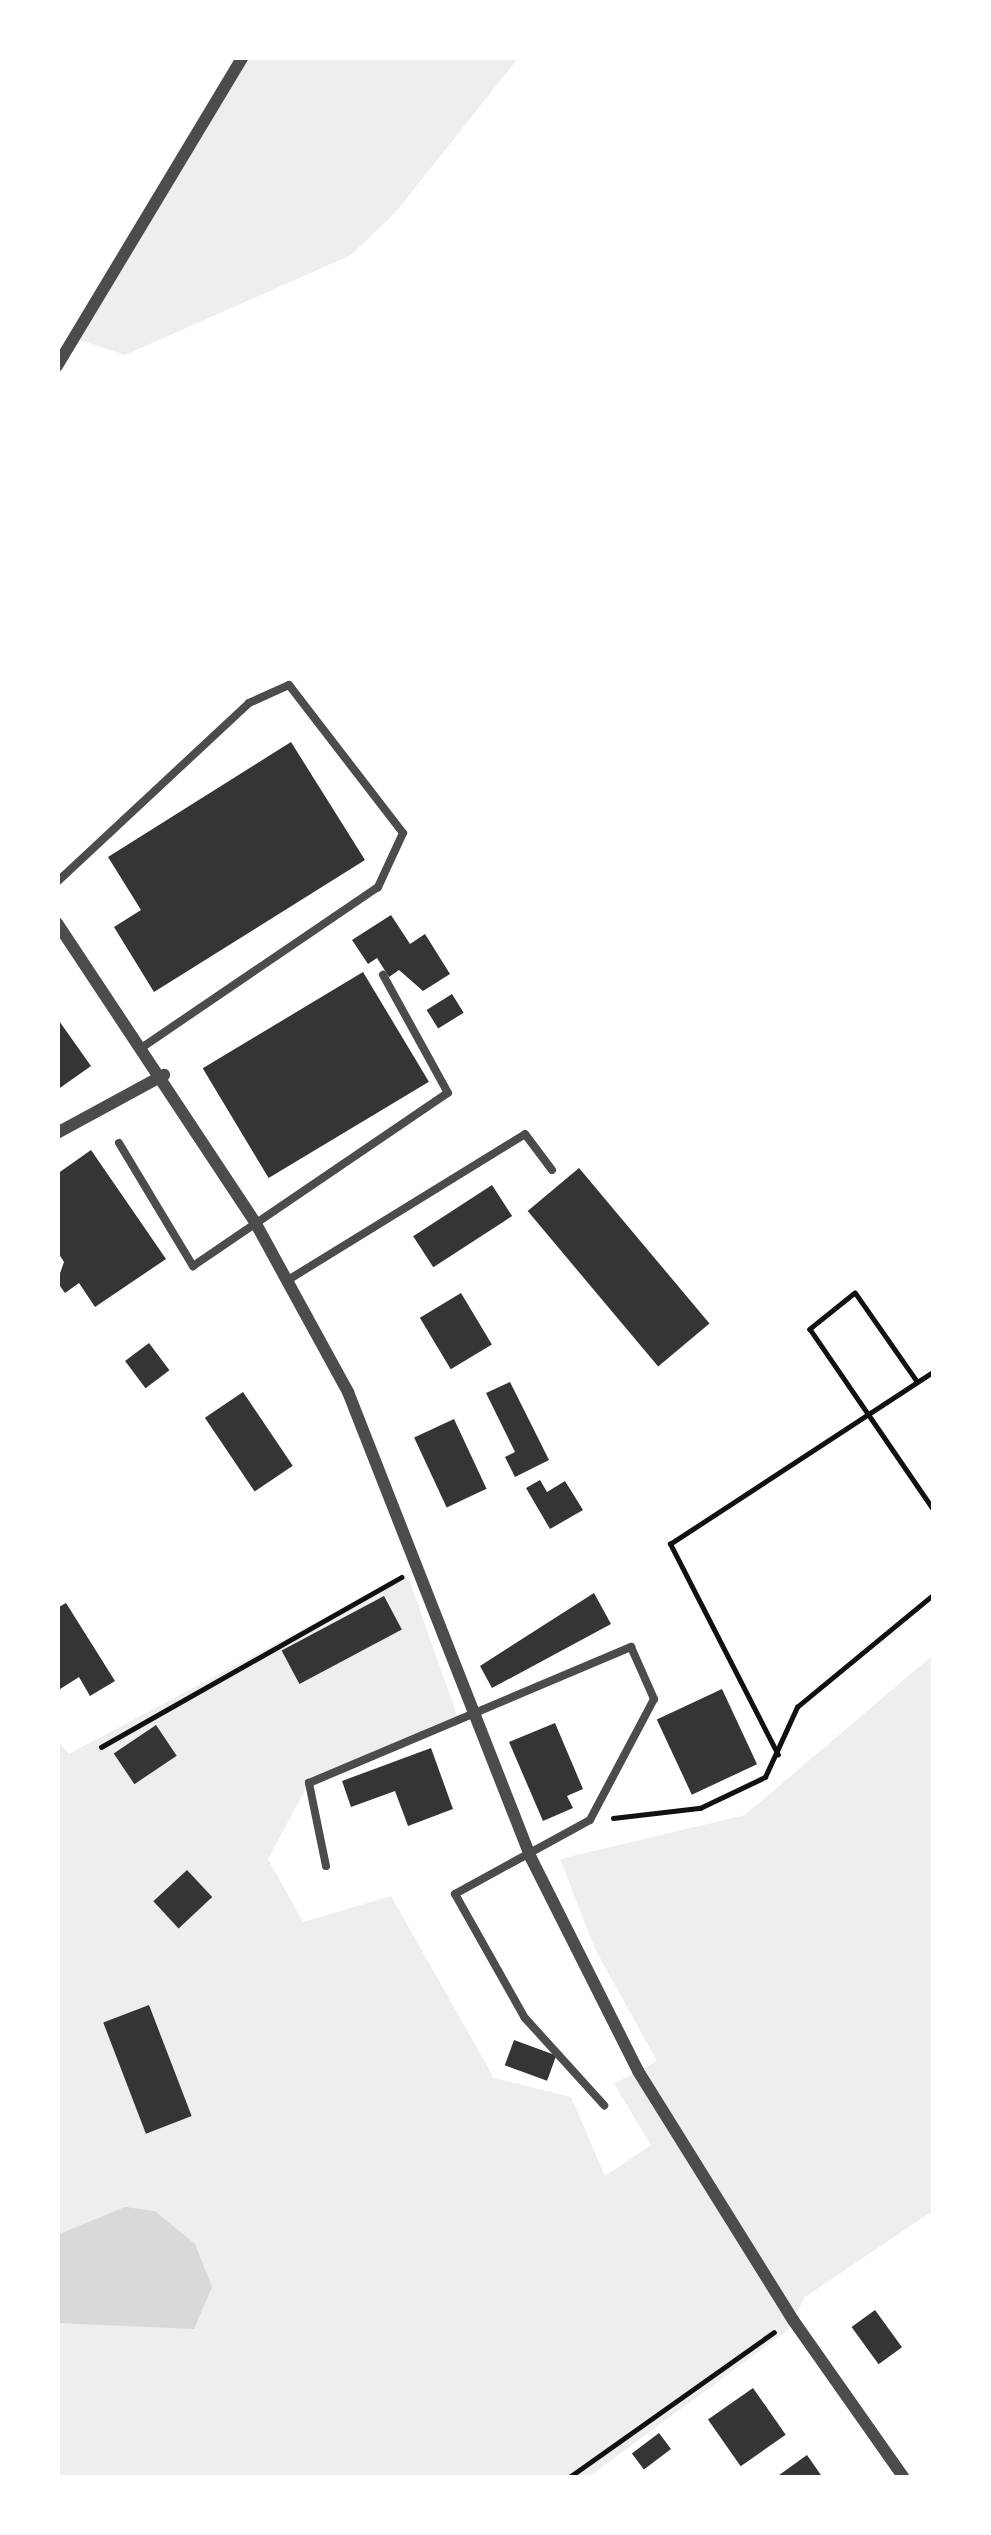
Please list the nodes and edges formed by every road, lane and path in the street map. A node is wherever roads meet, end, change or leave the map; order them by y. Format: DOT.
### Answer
graph roads {
  1 [pos="243,57"];
  2 [pos="57,366"];
  3 [pos="57,882"];
  4 [pos="57,923"];
  5 [pos="383,975"];
  6 [pos="144,1046"];
  7 [pos="164,1075"];
  8 [pos="57,1133"];
  9 [pos="119,1143"];
  10 [pos="552,1170"];
  11 [pos="256,1224"];
  12 [pos="288,1280"];
  13 [pos="934,1371"];
  14 [pos="917,1382"];
  15 [pos="868,1414"];
  16 [pos="934,1510"];
  17 [pos="422,1564"];
  18 [pos="934,1594"];
  19 [pos="476,1710"];
  20 [pos="100,1747"];
  21 [pos="778,1755"];
  22 [pos="590,1820"];
  23 [pos="531,1858"];
  24 [pos="326,1866"];
  25 [pos="604,2105"];
  26 [pos="793,2320"];
  27 [pos="568,2478"];
  28 [pos="904,2478"];
  1 -- 2 [label="street"];
  3 -- 6 [label="lane"];
  4 -- 6 [label="street"];
  5 -- 11 [label="lane"];
  6 -- 7 [label="street"];
  7 -- 8 [label="street"];
  7 -- 11 [label="street"];
  9 -- 11 [label="lane"];
  10 -- 12 [label="lane"];
  11 -- 12 [label="street"];
  12 -- 17 [label="street"];
  13 -- 14 [label="path"];
  14 -- 15 [label="path"];
  14 -- 15 [label="path"];
  15 -- 16 [label="path"];
  15 -- 21 [label="path"];
  17 -- 19 [label="street"];
  17 -- 20 [label="path"];
  18 -- 21 [label="path"];
  19 -- 22 [label="lane"];
  19 -- 23 [label="street"];
  19 -- 24 [label="lane"];
  21 -- 22 [label="path"];
  22 -- 23 [label="lane"];
  23 -- 25 [label="lane"];
  23 -- 26 [label="street"];
  26 -- 27 [label="path"];
  26 -- 28 [label="street"];
}
